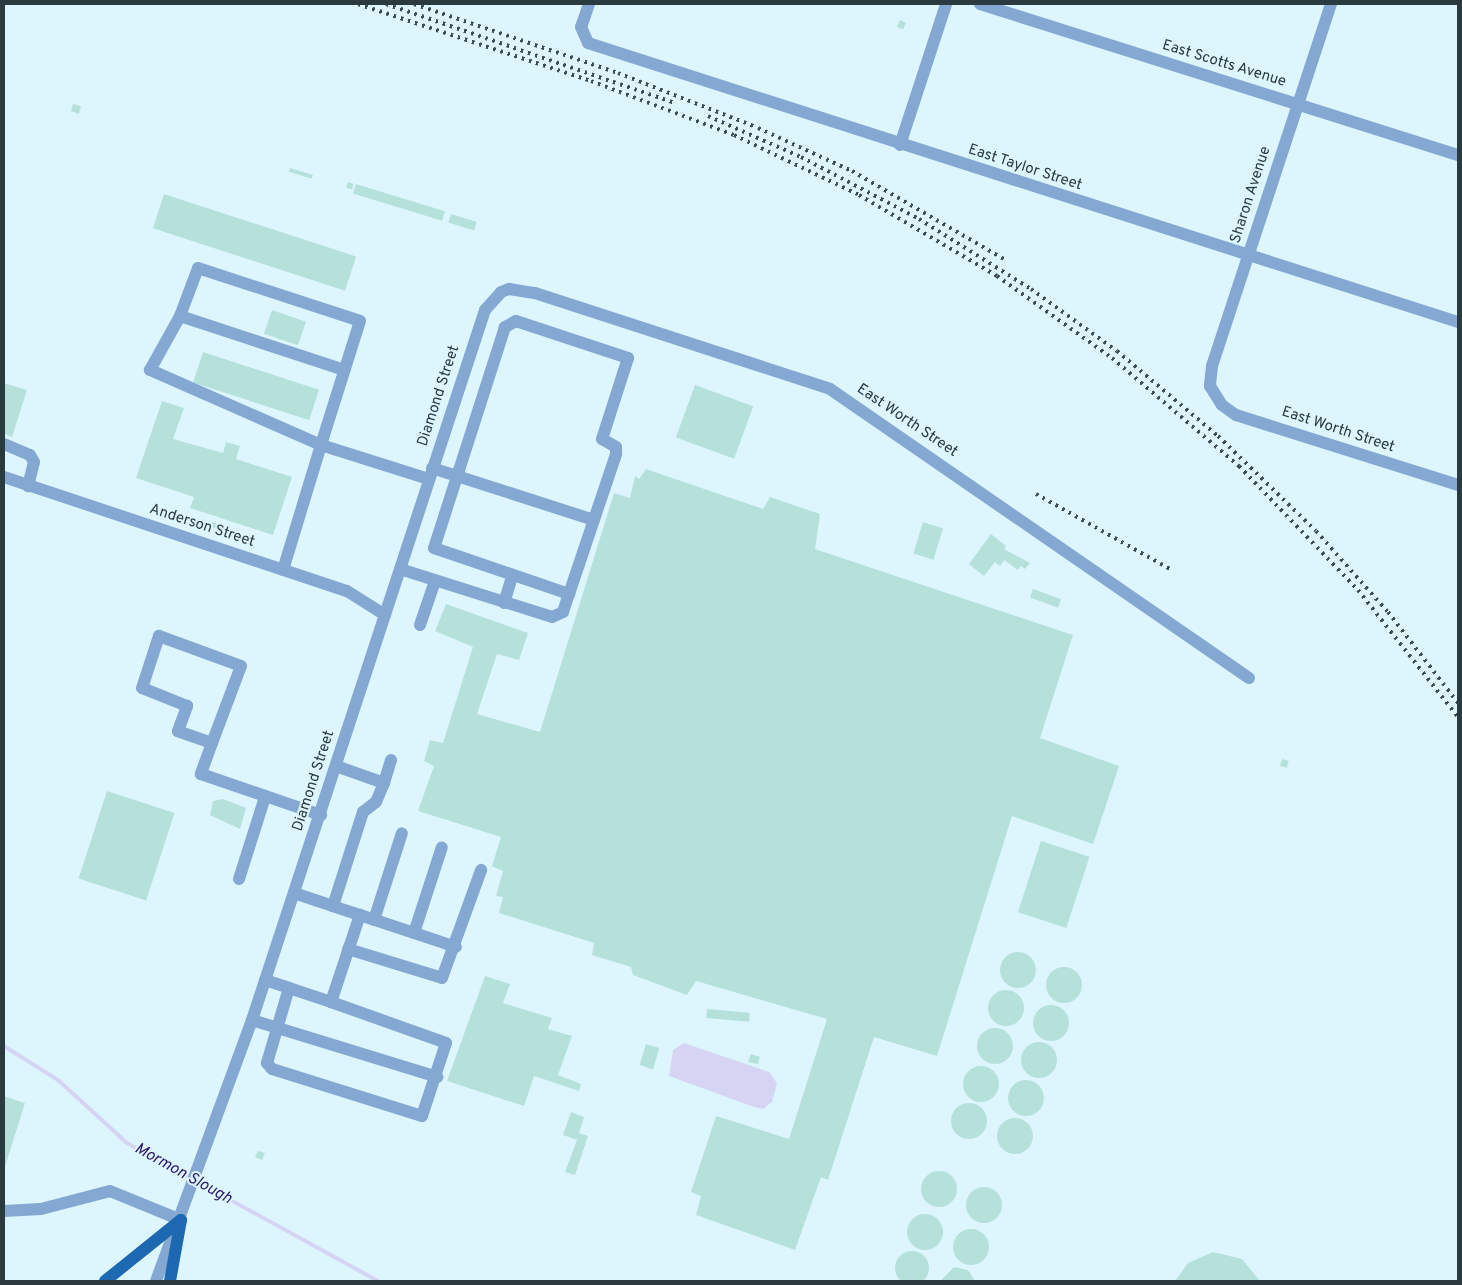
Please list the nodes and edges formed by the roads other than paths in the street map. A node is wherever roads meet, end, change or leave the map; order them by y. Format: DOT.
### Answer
graph roads {
  1 [pos="589,4"];
  2 [pos="946,4"];
  3 [pos="980,4"];
  4 [pos="1331,4"];
  5 [pos="1298,104"];
  6 [pos="900,145"];
  7 [pos="1458,155"];
  8 [pos="1248,255"];
  9 [pos="501,292"];
  10 [pos="180,316"];
  11 [pos="1458,322"];
  12 [pos="344,370"];
  13 [pos="1214,396"];
  14 [pos="4,444"];
  15 [pos="321,445"];
  16 [pos="431,473"];
  17 [pos="456,474"];
  18 [pos="4,478"];
  19 [pos="1458,485"];
  20 [pos="28,486"];
  21 [pos="594,520"];
  22 [pos="400,569"];
  23 [pos="283,570"];
  24 [pos="512,576"];
  25 [pos="435,581"];
  26 [pos="569,594"];
  27 [pos="504,603"];
  28 [pos="385,615"];
  29 [pos="420,625"];
  30 [pos="1249,678"];
  31 [pos="212,743"];
  32 [pos="391,760"];
  33 [pos="336,766"];
  34 [pos="384,783"];
  35 [pos="265,797"];
  36 [pos="321,815"];
  37 [pos="402,833"];
  38 [pos="442,847"];
  39 [pos="481,870"];
  40 [pos="239,879"];
  41 [pos="294,893"];
  42 [pos="333,906"];
  43 [pos="360,915"];
  44 [pos="374,920"];
  45 [pos="414,933"];
  46 [pos="456,947"];
  47 [pos="348,949"];
  48 [pos="265,980"];
  49 [pos="290,988"];
  50 [pos="331,1002"];
  51 [pos="252,1020"];
  52 [pos="277,1027"];
  53 [pos="437,1077"];
  54 [pos="4,1212"];
  55 [pos="181,1220"];
  56 [pos="105,1281"];
  57 [pos="156,1281"];
  58 [pos="170,1281"];
  1 -- 6 [label="street, East Taylor Street"];
  2 -- 6 [label="street"];
  3 -- 5 [label="street, East Scotts Avenue"];
  4 -- 5 [label="street, Sharon Avenue"];
  5 -- 7 [label="street, East Scotts Avenue"];
  5 -- 8 [label="street, Sharon Avenue"];
  6 -- 8 [label="street, East Taylor Street"];
  8 -- 11 [label="street, East Taylor Street"];
  8 -- 13 [label="street, Sharon Avenue"];
  9 -- 16 [label="street, Diamond Street"];
  9 -- 30 [label="street, East Worth Street"];
  10 -- 12 [label="street"];
  10 -- 12 [label="street"];
  10 -- 15 [label="street"];
  12 -- 15 [label="street"];
  13 -- 19 [label="street, East Worth Street"];
  14 -- 20 [label="street"];
  15 -- 16 [label="street"];
  15 -- 23 [label="street"];
  16 -- 17 [label="street"];
  16 -- 22 [label="street, Diamond Street"];
  17 -- 21 [label="street"];
  17 -- 21 [label="street"];
  17 -- 24 [label="street"];
  18 -- 20 [label="street, Anderson Street"];
  20 -- 23 [label="street, Anderson Street"];
  21 -- 26 [label="street"];
  22 -- 25 [label="street"];
  22 -- 28 [label="street, Diamond Street"];
  23 -- 28 [label="street, Anderson Street"];
  24 -- 26 [label="street"];
  24 -- 27 [label="street"];
  25 -- 27 [label="street"];
  25 -- 29 [label="street"];
  26 -- 27 [label="street"];
  28 -- 33 [label="street, Diamond Street"];
  31 -- 31 [label="street"];
  31 -- 35 [label="street"];
  32 -- 34 [label="street"];
  33 -- 34 [label="street"];
  33 -- 36 [label="street, Diamond Street"];
  34 -- 42 [label="street"];
  35 -- 36 [label="street"];
  35 -- 40 [label="street"];
  36 -- 41 [label="street, Diamond Street"];
  37 -- 44 [label="street"];
  38 -- 45 [label="street"];
  39 -- 46 [label="street"];
  41 -- 42 [label="street"];
  41 -- 48 [label="street, Diamond Street"];
  42 -- 43 [label="street"];
  43 -- 44 [label="street"];
  43 -- 47 [label="street"];
  44 -- 45 [label="street"];
  45 -- 46 [label="street"];
  46 -- 47 [label="street"];
  47 -- 50 [label="street"];
  48 -- 49 [label="street"];
  48 -- 51 [label="street, Diamond Street"];
  49 -- 50 [label="street"];
  49 -- 52 [label="street"];
  50 -- 53 [label="street"];
  51 -- 52 [label="street"];
  51 -- 55 [label="street, Diamond Street"];
  52 -- 53 [label="street"];
  52 -- 53 [label="street"];
  54 -- 55 [label="street"];
  55 -- 56 [label="main road"];
  55 -- 57 [label="street, Diamond Street"];
  55 -- 58 [label="main road"];
}
